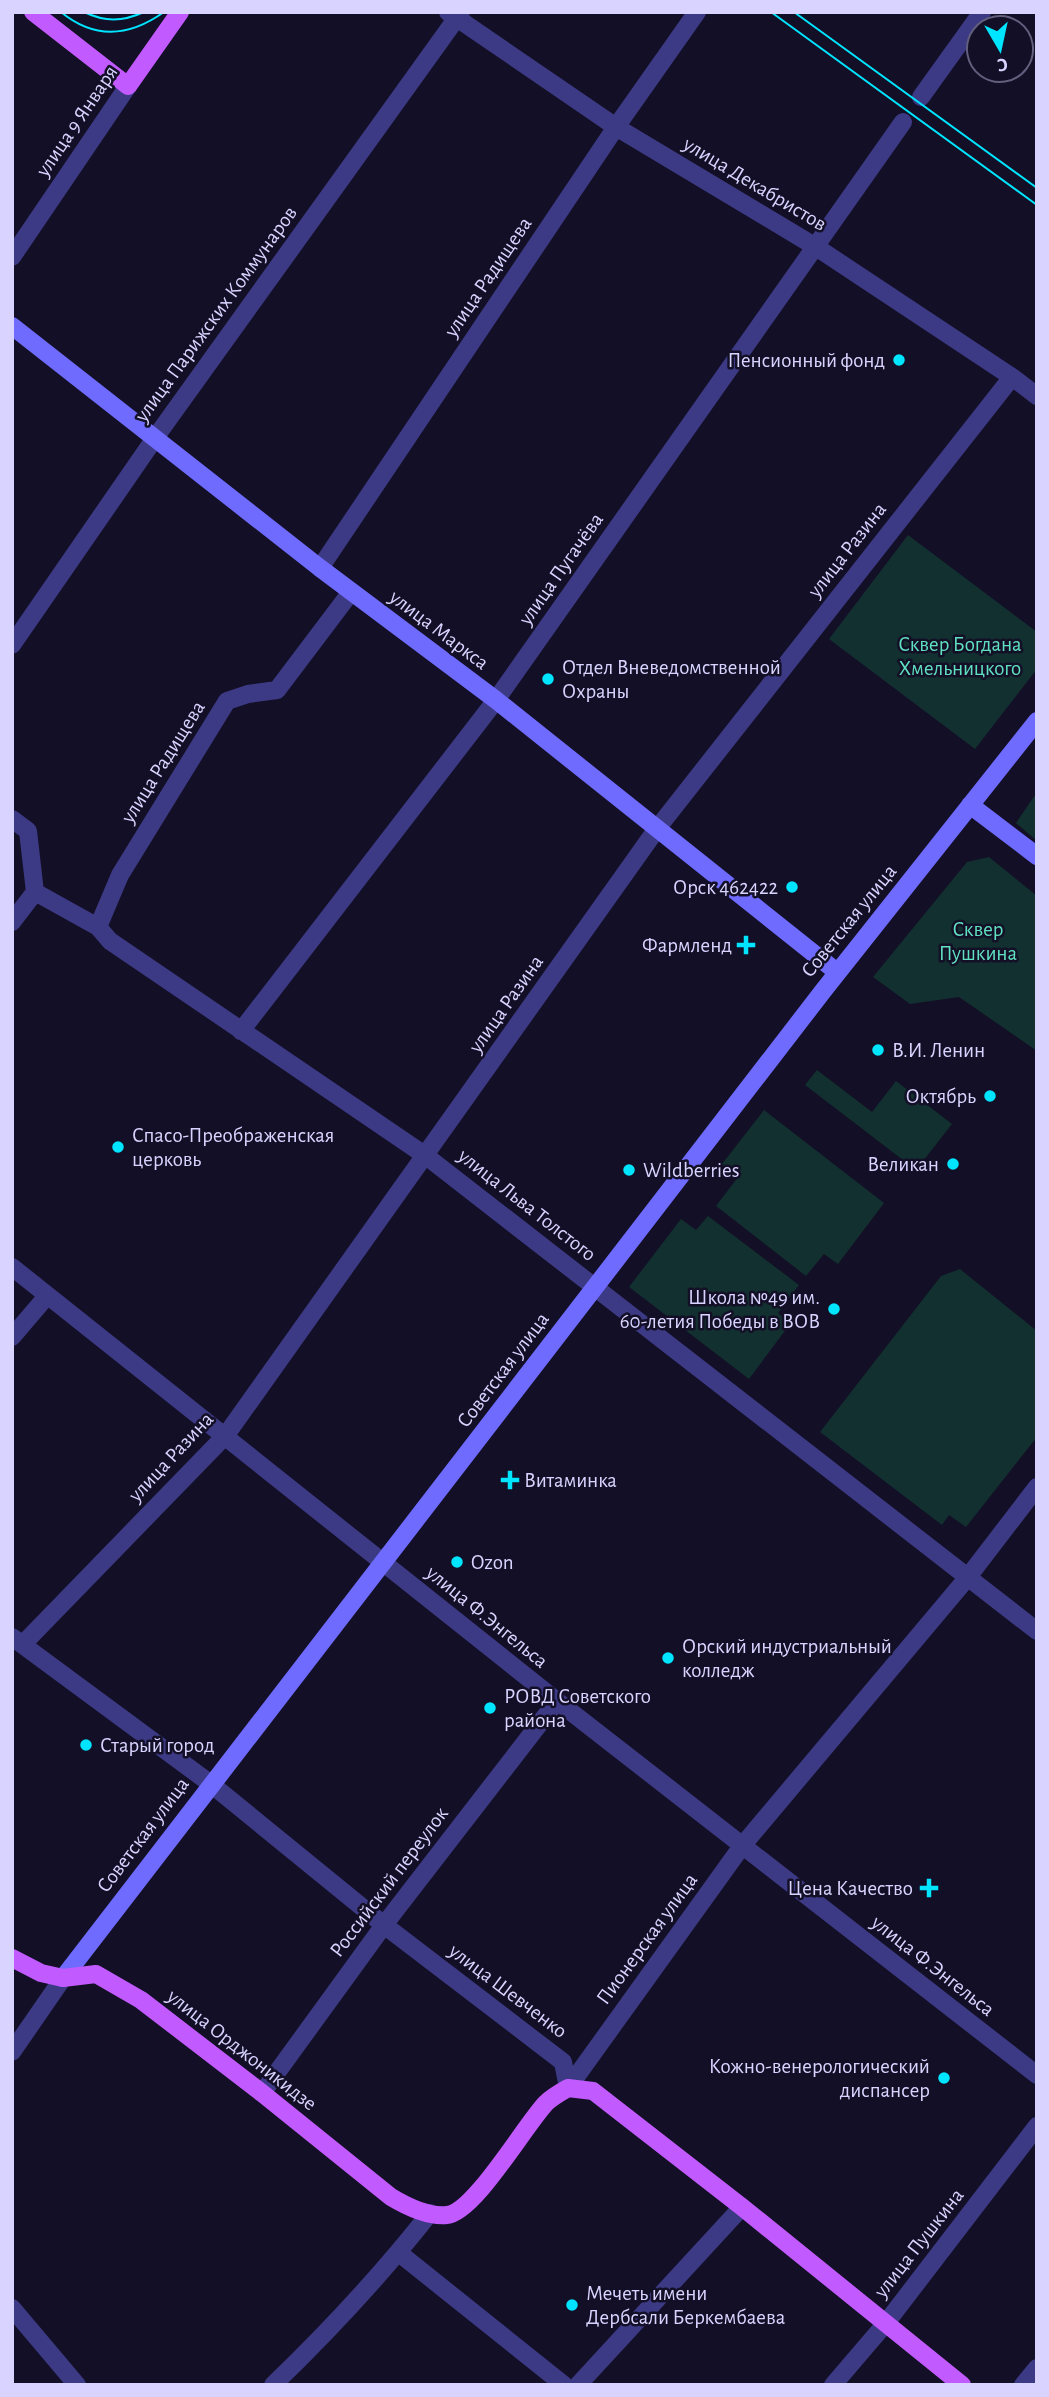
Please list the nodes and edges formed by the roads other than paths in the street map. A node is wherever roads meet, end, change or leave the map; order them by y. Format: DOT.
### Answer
graph roads {
  1 [pos="33,12"];
  2 [pos="180,12"];
  3 [pos="698,12"];
  4 [pos="982,12"];
  5 [pos="455,14"];
  6 [pos="128,86"];
  7 [pos="921,97"];
  8 [pos="903,122"];
  9 [pos="616,127"];
  10 [pos="816,247"];
  11 [pos="12,257"];
  12 [pos="12,326"];
  13 [pos="1012,377"];
  14 [pos="1037,396"];
  15 [pos="155,438"];
  16 [pos="320,568"];
  17 [pos="351,592"];
  18 [pos="16,633"];
  19 [pos="496,701"];
  20 [pos="1037,721"];
  21 [pos="970,805"];
  22 [pos="12,819"];
  23 [pos="656,830"];
  24 [pos="1037,856"];
  25 [pos="35,892"];
  26 [pos="12,922"];
  27 [pos="98,927"];
  28 [pos="837,972"];
  29 [pos="241,1031"];
  30 [pos="426,1156"];
  31 [pos="12,1267"];
  32 [pos="595,1288"];
  33 [pos="47,1296"];
  34 [pos="12,1337"];
  35 [pos="226,1435"];
  36 [pos="1037,1487"];
  37 [pos="384,1564"];
  38 [pos="968,1577"];
  39 [pos="1037,1631"];
  40 [pos="18,1640"];
  41 [pos="557,1702"];
  42 [pos="211,1784"];
  43 [pos="742,1846"];
  44 [pos="384,1925"];
  45 [pos="12,1958"];
  46 [pos="63,1978"];
  47 [pos="12,2052"];
  48 [pos="1037,2075"];
  49 [pos="568,2088"];
  50 [pos="262,2093"];
  51 [pos="1037,2126"];
  52 [pos="742,2207"];
  53 [pos="430,2213"];
  54 [pos="399,2253"];
  55 [pos="12,2308"];
  56 [pos="886,2323"];
  57 [pos="1037,2368"];
  58 [pos="77,2385"];
  59 [pos="273,2385"];
  60 [pos="564,2385"];
  61 [pos="578,2385"];
  62 [pos="834,2385"];
  63 [pos="962,2385"];
  64 [pos="1023,2385"];
  1 -- 6 [label="main road"];
  2 -- 6 [label="main road, улица 9 Января"];
  3 -- 9 [label="street, улица Радищева"];
  4 -- 7 [label="street"];
  5 -- 9 [label="street, улица Декабристов"];
  5 -- 15 [label="street, улица Парижских Коммунаров"];
  6 -- 11 [label="street, улица 9 Января"];
  8 -- 10 [label="street, улица Пугачёва"];
  9 -- 10 [label="street, улица Декабристов"];
  9 -- 16 [label="street, улица Радищева"];
  10 -- 13 [label="street, улица Декабристов"];
  10 -- 19 [label="street, улица Пугачёва"];
  12 -- 15 [label="street, улица Маркса"];
  13 -- 14 [label="street, улица Декабристов"];
  13 -- 23 [label="street, улица Разина"];
  15 -- 16 [label="street, улица Маркса"];
  15 -- 18 [label="street, улица Парижских Коммунаров"];
  16 -- 17 [label="street, улица Маркса"];
  17 -- 19 [label="street, улица Маркса"];
  17 -- 27 [label="street, улица Радищева"];
  19 -- 23 [label="street, улица Маркса"];
  19 -- 29 [label="street, улица Пугачёва"];
  20 -- 21 [label="street, Советская улица"];
  21 -- 24 [label="street"];
  21 -- 28 [label="street, Советская улица"];
  22 -- 25 [label="street"];
  23 -- 28 [label="street, улица Маркса"];
  23 -- 30 [label="street, улица Разина"];
  25 -- 26 [label="street"];
  25 -- 27 [label="street, улица Льва Толстого"];
  27 -- 29 [label="street, улица Льва Толстого"];
  28 -- 32 [label="street, Советская улица"];
  29 -- 30 [label="street, улица Льва Толстого"];
  30 -- 32 [label="street, улица Льва Толстого"];
  30 -- 35 [label="street, улица Разина"];
  31 -- 33 [label="street, улица Ф.Энгельса"];
  32 -- 37 [label="street, Советская улица"];
  32 -- 38 [label="street, улица Льва Толстого"];
  33 -- 34 [label="street"];
  33 -- 35 [label="street, улица Ф.Энгельса"];
  35 -- 37 [label="street, улица Ф.Энгельса"];
  35 -- 40 [label="street, улица Разина"];
  36 -- 38 [label="street, Пионерская улица"];
  37 -- 41 [label="street, улица Ф.Энгельса"];
  37 -- 42 [label="street, Советская улица"];
  38 -- 39 [label="street, улица Льва Толстого"];
  38 -- 43 [label="street, Пионерская улица"];
  40 -- 42 [label="street, улица Шевченко"];
  41 -- 43 [label="street, улица Ф.Энгельса"];
  41 -- 44 [label="street, Российский переулок"];
  42 -- 44 [label="street, улица Шевченко"];
  42 -- 46 [label="street, Советская улица"];
  43 -- 48 [label="street, улица Ф.Энгельса"];
  43 -- 49 [label="street, Пионерская улица"];
  44 -- 49 [label="street, улица Шевченко"];
  44 -- 50 [label="street, Российский переулок"];
  45 -- 46 [label="main road, улица Орджоникидзе"];
  46 -- 47 [label="street, Советская улица"];
  46 -- 50 [label="main road, улица Орджоникидзе"];
  49 -- 52 [label="main road"];
  49 -- 53 [label="main road, Пионерская улица"];
  50 -- 53 [label="main road, улица Орджоникидзе"];
  51 -- 56 [label="street, улица Пушкина"];
  52 -- 56 [label="main road"];
  52 -- 61 [label="street"];
  53 -- 54 [label="street"];
  54 -- 59 [label="street"];
  54 -- 60 [label="street"];
  55 -- 58 [label="street"];
  56 -- 62 [label="street, улица Пушкина"];
  56 -- 63 [label="main road"];
  57 -- 64 [label="street"];
}
